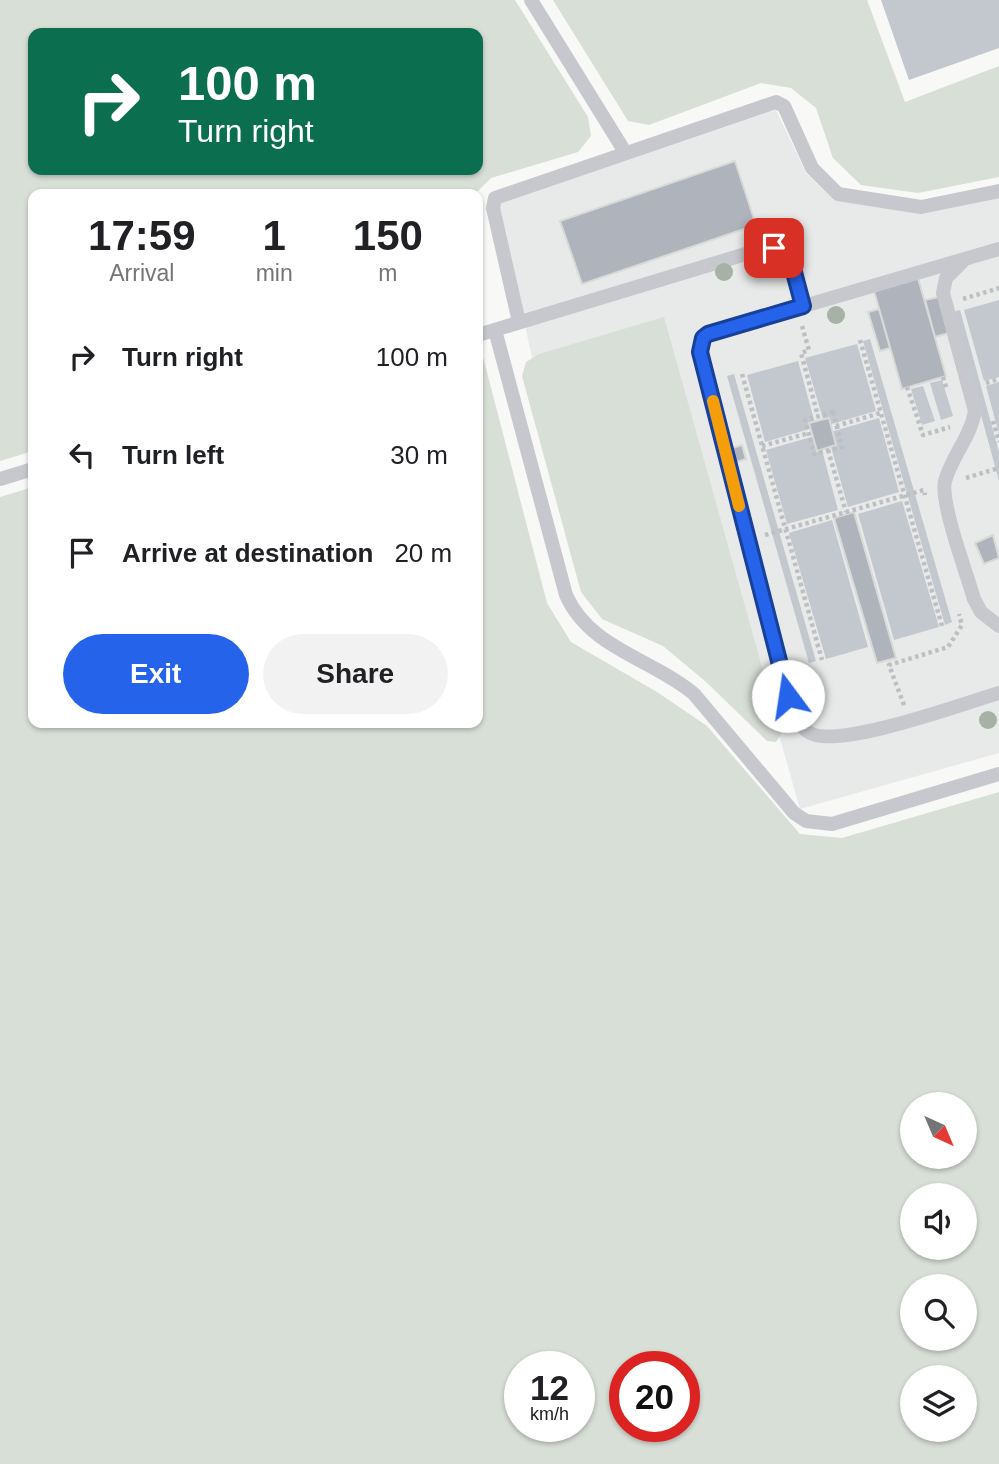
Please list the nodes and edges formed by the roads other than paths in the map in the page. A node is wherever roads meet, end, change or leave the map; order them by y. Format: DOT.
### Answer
graph roads {
  1 [pos="531,0"];
  2 [pos="625,152"];
  3 [pos="999,191"];
  4 [pos="999,248"];
  5 [pos="967,258"];
  6 [pos="800,307"];
  7 [pos="519,322"];
  8 [pos="495,330"];
  9 [pos="483,334"];
  10 [pos="28,471"];
  11 [pos="0,479"];
  12 [pos="999,626"];
  13 [pos="999,693"];
  14 [pos="999,774"];
  1 -- 2 [label="lane"];
  2 -- 3 [label="lane"];
  2 -- 7 [label="lane"];
  4 -- 5 [label="lane"];
  5 -- 6 [label="lane"];
  5 -- 12 [label="lane"];
  6 -- 7 [label="lane"];
  6 -- 13 [label="lane"];
  7 -- 8 [label="lane"];
  8 -- 9 [label="lane"];
  8 -- 14 [label="lane"];
  10 -- 11 [label="lane"];
}
